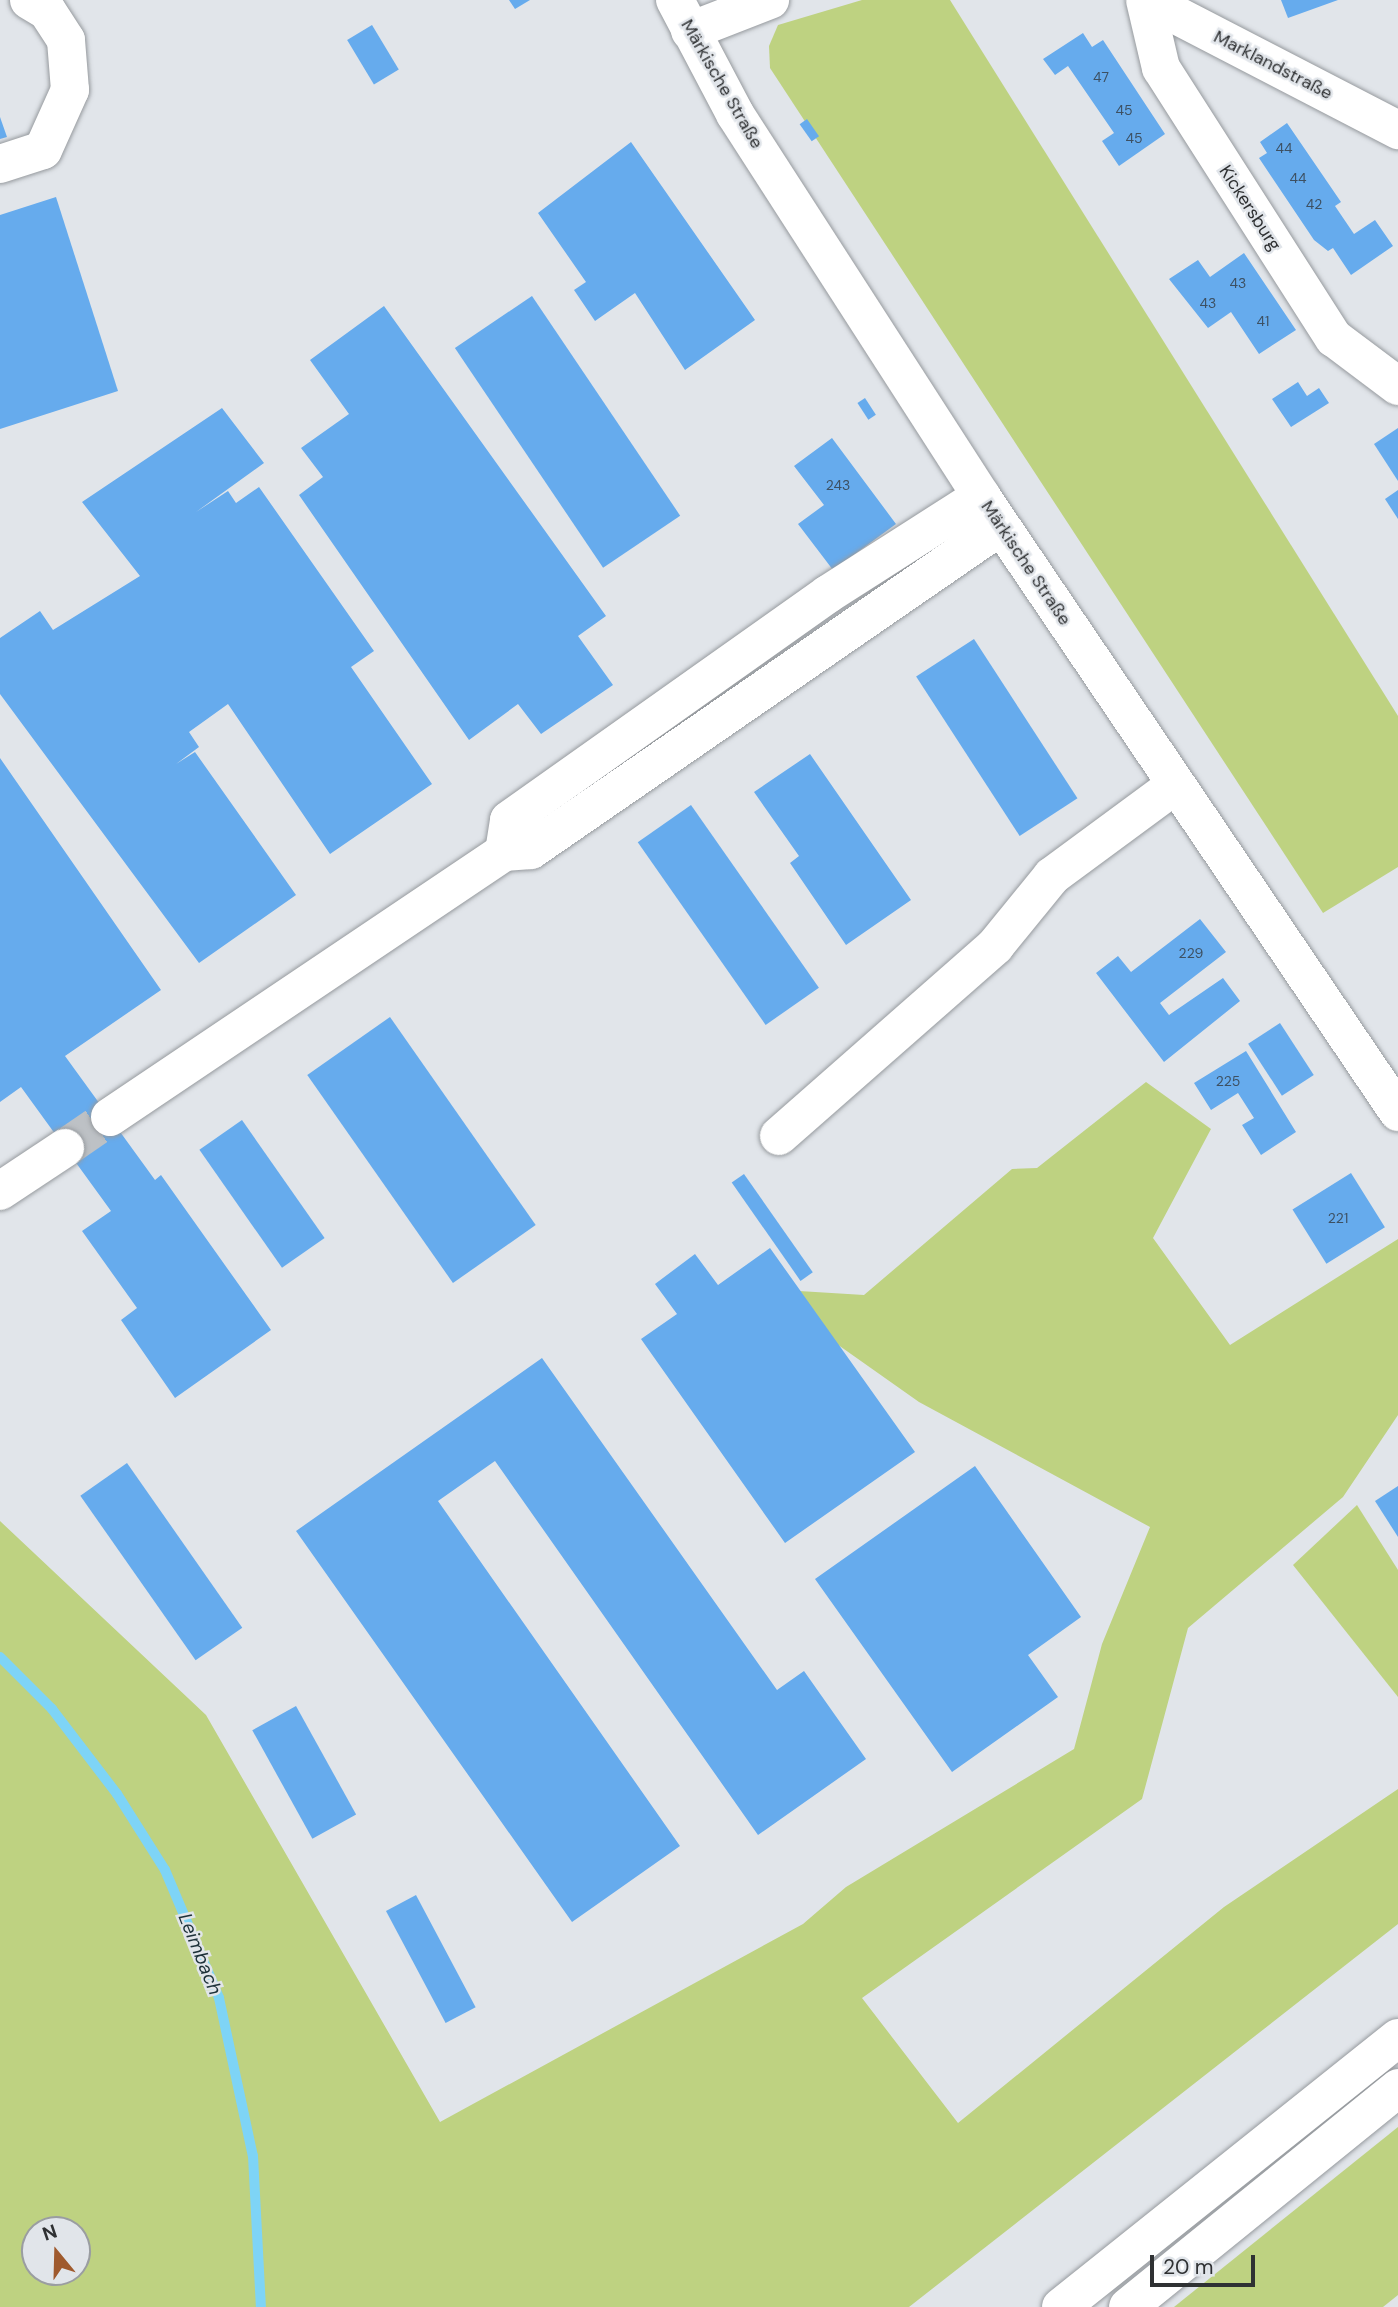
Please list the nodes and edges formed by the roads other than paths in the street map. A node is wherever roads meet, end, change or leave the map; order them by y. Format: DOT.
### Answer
graph roads {
  1 [pos="29,0"];
  2 [pos="770,0"];
  3 [pos="1146,0"];
  4 [pos="683,16"];
  5 [pos="1398,130"];
  6 [pos="0,164"];
  7 [pos="1398,386"];
  8 [pos="991,511"];
  9 [pos="1174,786"];
  10 [pos="1398,1112"];
  11 [pos="110,1118"];
  12 [pos="779,1136"];
  13 [pos="65,1148"];
  14 [pos="0,1191"];
  15 [pos="1398,2038"];
  16 [pos="1398,2088"];
  17 [pos="1061,2307"];
  18 [pos="1128,2307"];
  1 -- 6 [label="main road"];
  2 -- 4 [label="main road"];
  3 -- 5 [label="main road, Marklandstraße"];
  3 -- 7 [label="main road, Kickersburg"];
  4 -- 8 [label="main road, Märkische Straße"];
  8 -- 9 [label="main road, Märkische Straße"];
  8 -- 11 [label="main road"];
  9 -- 10 [label="main road, Märkische Straße"];
  9 -- 12 [label="main road"];
  13 -- 14 [label="main road"];
  15 -- 17 [label="main road"];
  16 -- 18 [label="main road"];
}
